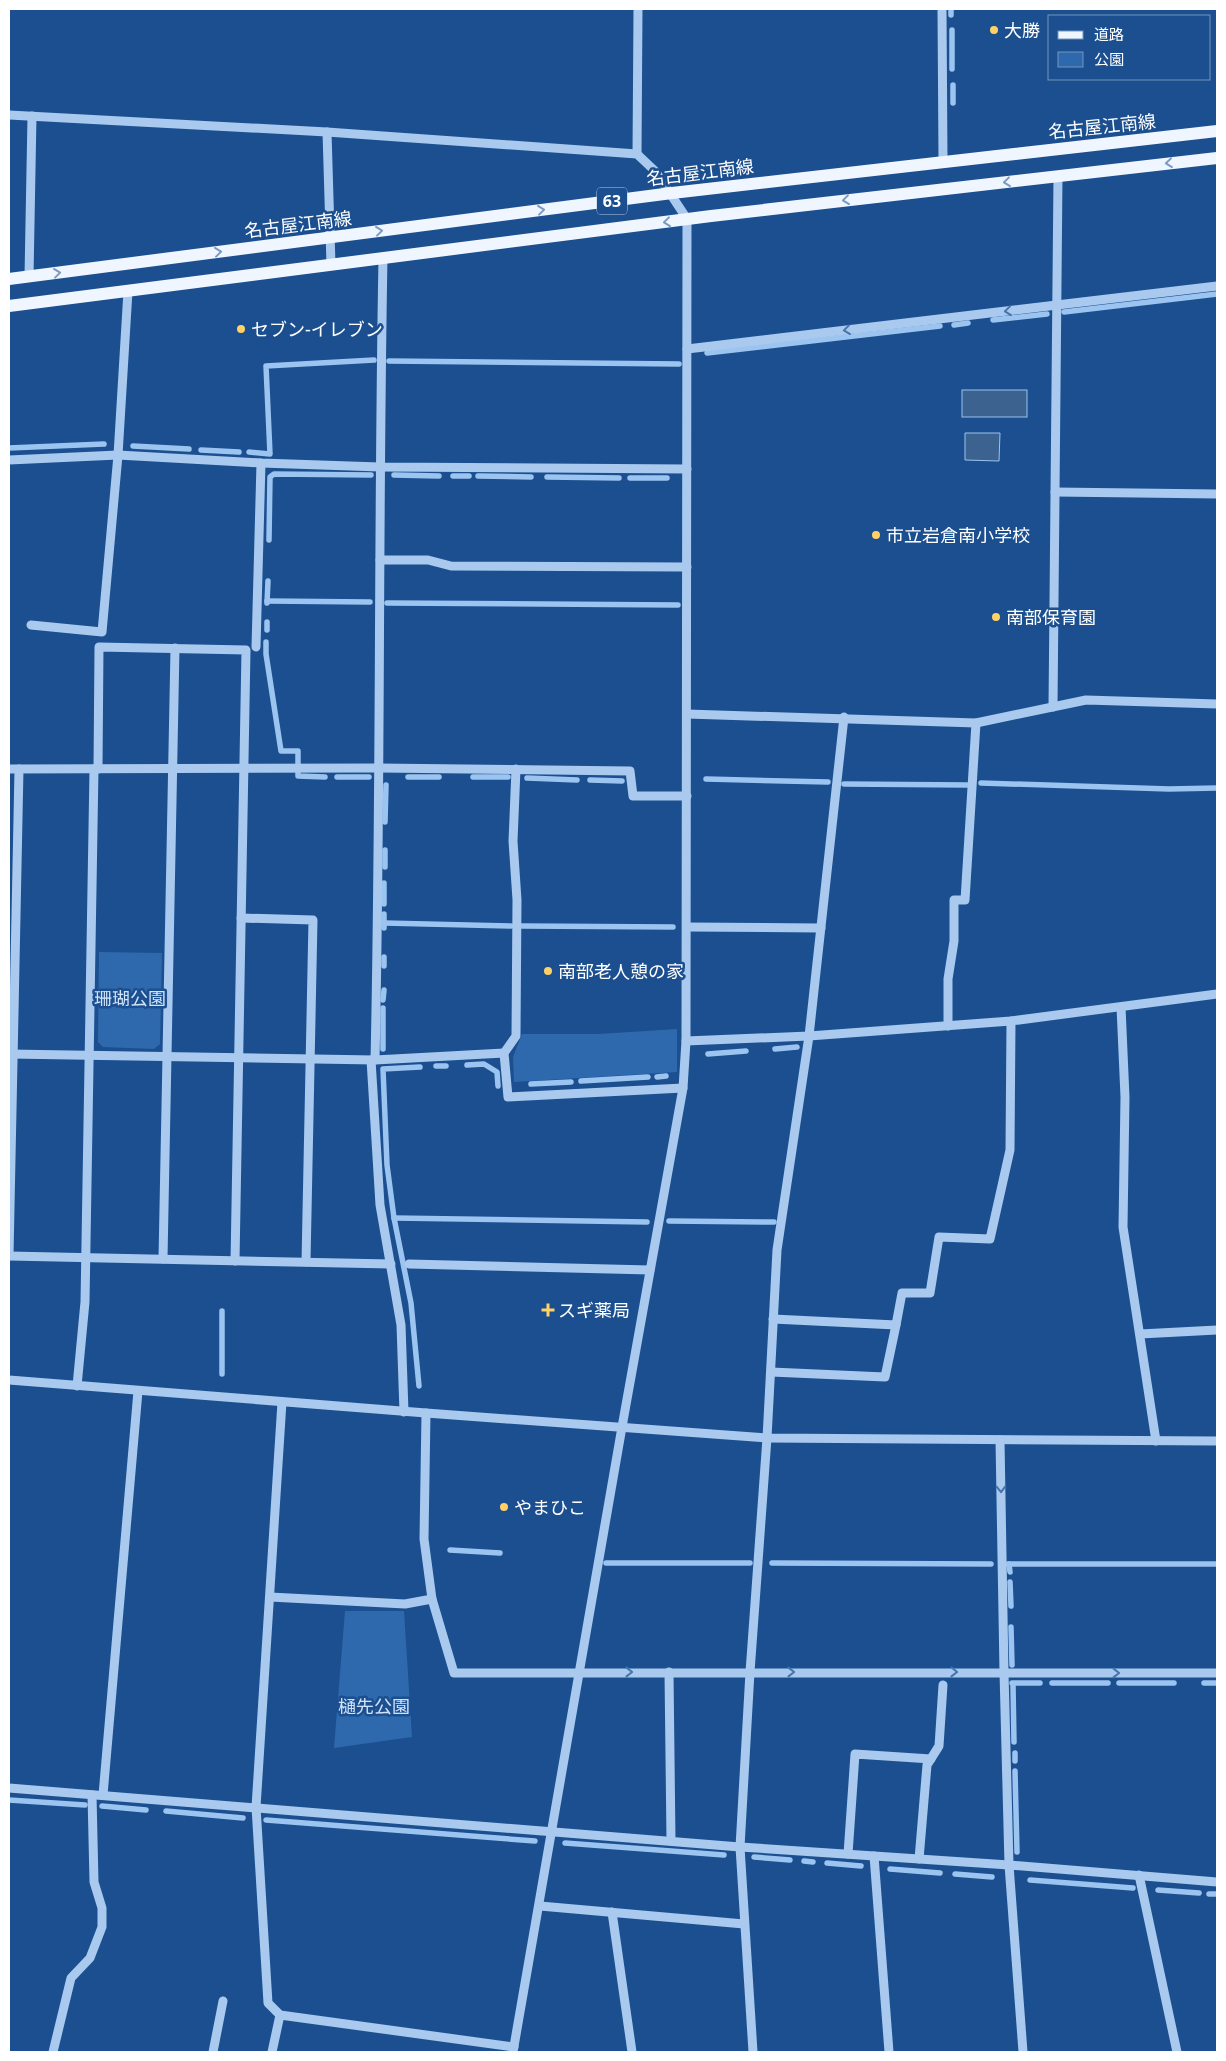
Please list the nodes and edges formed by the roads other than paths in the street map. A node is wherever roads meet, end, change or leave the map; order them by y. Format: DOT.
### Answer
graph roads {
  1 [pos="638,9"];
  2 [pos="942,9"];
  3 [pos="9,115"];
  4 [pos="32,116"];
  5 [pos="1217,131"];
  6 [pos="327,132"];
  7 [pos="637,154"];
  8 [pos="1217,158"];
  9 [pos="943,161"];
  10 [pos="1058,176"];
  11 [pos="672,193"];
  12 [pos="687,219"];
  13 [pos="330,237"];
  14 [pos="383,258"];
  15 [pos="331,265"];
  16 [pos="29,276"];
  17 [pos="9,279"];
  18 [pos="1217,286"];
  19 [pos="128,291"];
  20 [pos="1056,305"];
  21 [pos="9,306"];
  22 [pos="687,349"];
  23 [pos="118,454"];
  24 [pos="9,460"];
  25 [pos="261,464"];
  26 [pos="380,467"];
  27 [pos="687,469"];
  28 [pos="1055,492"];
  29 [pos="1217,494"];
  30 [pos="380,560"];
  31 [pos="687,568"];
  32 [pos="31,625"];
  33 [pos="256,647"];
  34 [pos="175,648"];
  35 [pos="1217,704"];
  36 [pos="1053,707"];
  37 [pos="687,714"];
  38 [pos="844,718"];
  39 [pos="976,723"];
  40 [pos="379,768"];
  41 [pos="9,769"];
  42 [pos="19,769"];
  43 [pos="96,769"];
  44 [pos="244,769"];
  45 [pos="172,770"];
  46 [pos="516,770"];
  47 [pos="687,796"];
  48 [pos="241,918"];
  49 [pos="687,927"];
  50 [pos="821,928"];
  51 [pos="1217,994"];
  52 [pos="1121,1007"];
  53 [pos="1011,1021"];
  54 [pos="948,1026"];
  55 [pos="809,1036"];
  56 [pos="686,1041"];
  57 [pos="11,1054"];
  58 [pos="504,1054"];
  59 [pos="90,1055"];
  60 [pos="166,1057"];
  61 [pos="239,1058"];
  62 [pos="310,1059"];
  63 [pos="373,1060"];
  64 [pos="683,1088"];
  65 [pos="9,1256"];
  66 [pos="86,1258"];
  67 [pos="162,1259"];
  68 [pos="235,1261"];
  69 [pos="306,1262"];
  70 [pos="391,1264"];
  71 [pos="409,1264"];
  72 [pos="650,1270"];
  73 [pos="773,1319"];
  74 [pos="896,1325"];
  75 [pos="1217,1330"];
  76 [pos="1140,1334"];
  77 [pos="771,1372"];
  78 [pos="9,1380"];
  79 [pos="77,1386"];
  80 [pos="138,1391"];
  81 [pos="282,1402"];
  82 [pos="404,1412"];
  83 [pos="426,1414"];
  84 [pos="622,1427"];
  85 [pos="767,1438"];
  86 [pos="1000,1440"];
  87 [pos="1156,1441"];
  88 [pos="1217,1441"];
  89 [pos="270,1597"];
  90 [pos="432,1600"];
  91 [pos="580,1672"];
  92 [pos="670,1672"];
  93 [pos="750,1672"];
  94 [pos="1004,1672"];
  95 [pos="1217,1673"];
  96 [pos="943,1685"];
  97 [pos="931,1759"];
  98 [pos="9,1788"];
  99 [pos="92,1794"];
  100 [pos="103,1795"];
  101 [pos="256,1807"];
  102 [pos="553,1831"];
  103 [pos="671,1841"];
  104 [pos="740,1846"];
  105 [pos="848,1854"];
  106 [pos="874,1856"];
  107 [pos="919,1859"];
  108 [pos="1009,1865"];
  109 [pos="1139,1875"];
  110 [pos="1217,1882"];
  111 [pos="540,1906"];
  112 [pos="612,1912"];
  113 [pos="744,1924"];
  114 [pos="223,2001"];
  115 [pos="280,2015"];
  116 [pos="514,2050"];
  117 [pos="53,2052"];
  118 [pos="213,2052"];
  119 [pos="272,2052"];
  120 [pos="632,2052"];
  121 [pos="753,2052"];
  122 [pos="890,2052"];
  123 [pos="1023,2052"];
  124 [pos="1177,2052"];
  1 -- 7 [label="street"];
  2 -- 9 [label="street"];
  3 -- 4 [label="street"];
  4 -- 6 [label="street"];
  4 -- 16 [label="street"];
  5 -- 9 [label="main road, 名古屋江南線 / 63"];
  6 -- 7 [label="street"];
  6 -- 13 [label="street"];
  7 -- 11 [label="street"];
  8 -- 10 [label="main road, 63, one-way"];
  9 -- 11 [label="main road, 名古屋江南線 / 63"];
  10 -- 12 [label="main road, 63, one-way"];
  10 -- 20 [label="street"];
  11 -- 12 [label="street"];
  13 -- 11 [label="main road, 名古屋江南線 / 63, one-way"];
  12 -- 14 [label="main road, 63, one-way"];
  12 -- 22 [label="street"];
  13 -- 15 [label="street"];
  16 -- 13 [label="main road, 名古屋江南線 / 63, one-way"];
  14 -- 15 [label="main road, 63"];
  14 -- 26 [label="street"];
  15 -- 19 [label="main road, 63"];
  16 -- 17 [label="main road, 名古屋江南線 / 63"];
  18 -- 20 [label="street"];
  19 -- 21 [label="main road, 63"];
  19 -- 23 [label="street"];
  20 -- 22 [label="street, one-way"];
  20 -- 28 [label="street"];
  22 -- 27 [label="street"];
  23 -- 24 [label="street"];
  23 -- 25 [label="street"];
  23 -- 32 [label="street"];
  25 -- 26 [label="street"];
  25 -- 33 [label="street"];
  26 -- 27 [label="street"];
  26 -- 30 [label="street"];
  27 -- 31 [label="street"];
  28 -- 29 [label="street"];
  28 -- 36 [label="street"];
  30 -- 31 [label="street"];
  30 -- 40 [label="street"];
  31 -- 37 [label="street"];
  34 -- 43 [label="street"];
  34 -- 44 [label="street"];
  34 -- 45 [label="street"];
  35 -- 36 [label="street"];
  36 -- 39 [label="street"];
  37 -- 38 [label="street"];
  37 -- 47 [label="street"];
  38 -- 39 [label="street"];
  38 -- 50 [label="street"];
  39 -- 54 [label="street"];
  40 -- 44 [label="street"];
  40 -- 46 [label="street"];
  40 -- 63 [label="street"];
  41 -- 42 [label="street"];
  42 -- 43 [label="street"];
  42 -- 57 [label="street"];
  43 -- 45 [label="street"];
  43 -- 59 [label="street"];
  44 -- 45 [label="street"];
  44 -- 48 [label="street"];
  45 -- 60 [label="street"];
  46 -- 47 [label="street"];
  46 -- 58 [label="street"];
  47 -- 49 [label="street"];
  48 -- 61 [label="street"];
  48 -- 62 [label="street"];
  49 -- 50 [label="street"];
  49 -- 56 [label="street"];
  50 -- 55 [label="street"];
  51 -- 52 [label="street"];
  52 -- 53 [label="street"];
  52 -- 76 [label="street"];
  53 -- 54 [label="street"];
  53 -- 74 [label="street"];
  54 -- 55 [label="street"];
  55 -- 56 [label="street"];
  55 -- 73 [label="street"];
  56 -- 64 [label="street"];
  57 -- 59 [label="street"];
  57 -- 65 [label="street"];
  58 -- 63 [label="street"];
  58 -- 64 [label="street"];
  59 -- 60 [label="street"];
  59 -- 66 [label="street"];
  60 -- 61 [label="street"];
  60 -- 67 [label="street"];
  61 -- 62 [label="street"];
  61 -- 68 [label="street"];
  62 -- 63 [label="street"];
  62 -- 69 [label="street"];
  63 -- 70 [label="street"];
  64 -- 72 [label="street"];
  65 -- 66 [label="street"];
  66 -- 67 [label="street"];
  66 -- 79 [label="street"];
  67 -- 68 [label="street"];
  68 -- 69 [label="street"];
  69 -- 70 [label="street"];
  70 -- 82 [label="street"];
  71 -- 72 [label="street"];
  72 -- 84 [label="street"];
  73 -- 74 [label="street"];
  73 -- 77 [label="street"];
  74 -- 77 [label="street"];
  75 -- 76 [label="street"];
  76 -- 87 [label="street"];
  77 -- 85 [label="street"];
  78 -- 79 [label="street"];
  79 -- 80 [label="street"];
  80 -- 81 [label="street"];
  80 -- 100 [label="street"];
  81 -- 82 [label="street"];
  81 -- 89 [label="street"];
  82 -- 83 [label="street"];
  83 -- 84 [label="street"];
  83 -- 90 [label="street"];
  84 -- 85 [label="street"];
  84 -- 91 [label="street"];
  85 -- 86 [label="street"];
  85 -- 93 [label="street"];
  86 -- 87 [label="street"];
  86 -- 94 [label="street, one-way"];
  87 -- 88 [label="street"];
  89 -- 90 [label="street"];
  89 -- 101 [label="street"];
  90 -- 91 [label="street"];
  91 -- 92 [label="street, one-way"];
  91 -- 102 [label="street"];
  92 -- 93 [label="street"];
  92 -- 103 [label="street"];
  93 -- 94 [label="street, one-way"];
  93 -- 104 [label="street"];
  94 -- 95 [label="street, one-way"];
  94 -- 108 [label="street"];
  96 -- 97 [label="street"];
  97 -- 105 [label="street"];
  97 -- 107 [label="street"];
  98 -- 99 [label="street"];
  99 -- 100 [label="street"];
  99 -- 117 [label="street"];
  100 -- 101 [label="street"];
  101 -- 102 [label="street"];
  101 -- 115 [label="street"];
  102 -- 103 [label="street"];
  102 -- 111 [label="street"];
  103 -- 104 [label="street"];
  104 -- 105 [label="street"];
  104 -- 113 [label="street"];
  105 -- 106 [label="street"];
  106 -- 107 [label="street"];
  106 -- 122 [label="street"];
  107 -- 108 [label="street"];
  108 -- 109 [label="street"];
  108 -- 123 [label="street"];
  109 -- 110 [label="street"];
  109 -- 124 [label="street"];
  111 -- 112 [label="street"];
  111 -- 116 [label="street"];
  112 -- 113 [label="street"];
  112 -- 120 [label="street"];
  113 -- 121 [label="street"];
  114 -- 118 [label="street"];
  115 -- 116 [label="street"];
  115 -- 119 [label="street"];
}
